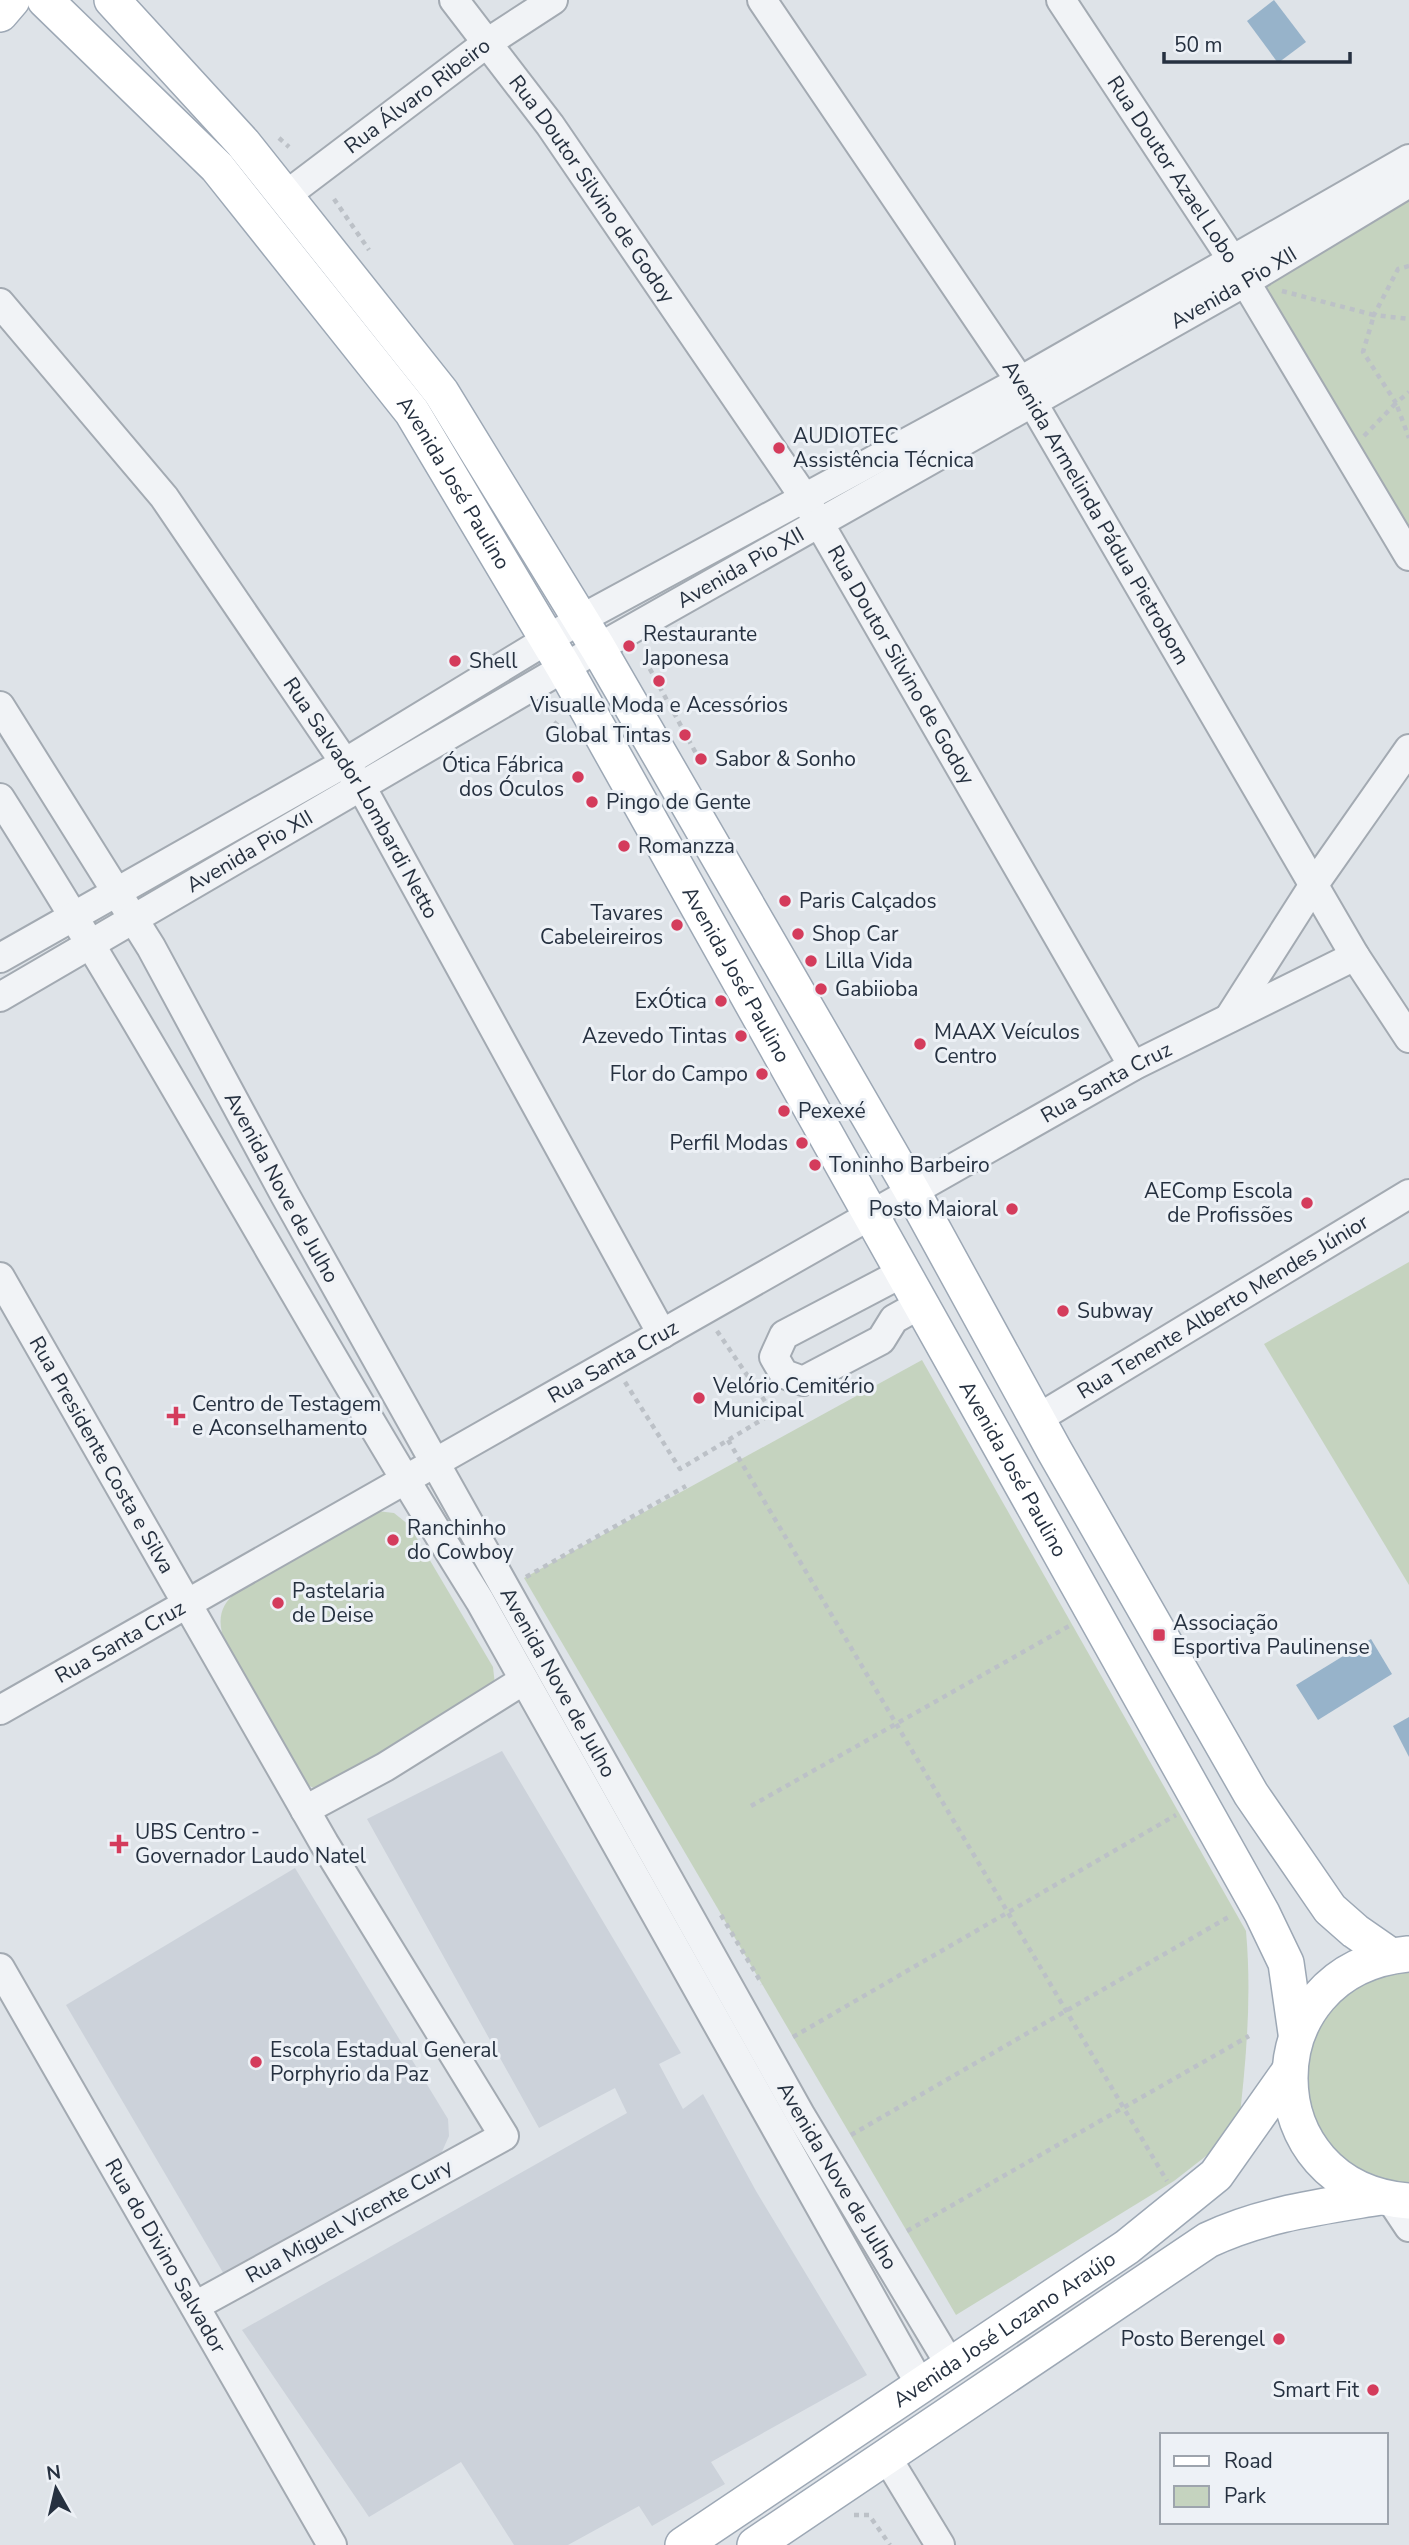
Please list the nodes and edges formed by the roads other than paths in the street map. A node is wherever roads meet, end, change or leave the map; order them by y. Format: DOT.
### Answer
graph roads {
  1 [pos="12,0"];
  2 [pos="45,0"];
  3 [pos="112,0"];
  4 [pos="454,0"];
  5 [pos="553,0"];
  6 [pos="762,0"];
  7 [pos="1061,0"];
  8 [pos="0,14"];
  9 [pos="487,43"];
  10 [pos="1409,159"];
  11 [pos="1409,183"];
  12 [pos="285,196"];
  13 [pos="1239,272"];
  14 [pos="0,303"];
  15 [pos="1026,391"];
  16 [pos="804,497"];
  17 [pos="819,524"];
  18 [pos="1409,556"];
  19 [pos="590,633"];
  20 [pos="547,639"];
  21 [pos="565,669"];
  22 [pos="466,689"];
  23 [pos="0,706"];
  24 [pos="482,716"];
  25 [pos="1409,749"];
  26 [pos="343,764"];
  27 [pos="362,788"];
  28 [pos="0,798"];
  29 [pos="1315,883"];
  30 [pos="118,891"];
  31 [pos="133,917"];
  32 [pos="73,918"];
  33 [pos="89,944"];
  34 [pos="1355,956"];
  35 [pos="0,958"];
  36 [pos="0,997"];
  37 [pos="1229,1018"];
  38 [pos="1409,1038"];
  39 [pos="1133,1066"];
  40 [pos="912,1191"];
  41 [pos="1409,1194"];
  42 [pos="872,1214"];
  43 [pos="904,1272"];
  44 [pos="0,1277"];
  45 [pos="921,1304"];
  46 [pos="662,1334"];
  47 [pos="1037,1419"];
  48 [pos="435,1463"];
  49 [pos="405,1480"];
  50 [pos="186,1604"];
  51 [pos="524,1680"];
  52 [pos="0,1710"];
  53 [pos="306,1810"];
  54 [pos="1400,1955"];
  55 [pos="2,1974"];
  56 [pos="724,1980"];
  57 [pos="700,1994"];
  58 [pos="1296,2034"];
  59 [pos="1288,2073"];
  60 [pos="801,2116"];
  61 [pos="777,2131"];
  62 [pos="504,2136"];
  63 [pos="1397,2206"];
  64 [pos="194,2306"];
  65 [pos="951,2366"];
  66 [pos="921,2386"];
  67 [pos="886,2456"];
  68 [pos="332,2545"];
  69 [pos="682,2545"];
  70 [pos="755,2545"];
  71 [pos="940,2545"];
  1 -- 8 [label="main road"];
  2 -- 20 [label="main road, Avenida José Paulino"];
  3 -- 12 [label="main road, Avenida José Paulino"];
  4 -- 9 [label="street, Rua Doutor Silvino de Godoy"];
  5 -- 9 [label="street, Rua Álvaro Ribeiro"];
  6 -- 15 [label="street, Avenida Armelinda Pádua Pietrobom"];
  7 -- 13 [label="street, Rua Doutor Azael Lobo"];
  9 -- 12 [label="street, Rua Álvaro Ribeiro"];
  9 -- 16 [label="street, Rua Doutor Silvino de Godoy"];
  10 -- 13 [label="street, Avenida Pio XII"];
  11 -- 13 [label="street, Avenida Pio XII"];
  12 -- 19 [label="main road, Avenida José Paulino"];
  13 -- 15 [label="street, Avenida Pio XII"];
  13 -- 18 [label="street, Rua Doutor Azael Lobo"];
  14 -- 26 [label="street, Rua Salvador Lombardi Netto"];
  15 -- 16 [label="street, Avenida Pio XII"];
  15 -- 17 [label="street, Avenida Pio XII"];
  15 -- 29 [label="street, Avenida Armelinda Pádua Pietrobom"];
  16 -- 17 [label="street, Rua Doutor Silvino de Godoy"];
  16 -- 19 [label="street, Avenida Pio XII"];
  17 -- 19 [label="street, Avenida Pio XII"];
  17 -- 39 [label="street, Rua Doutor Silvino de Godoy"];
  19 -- 20 [label="street, Avenida Pio XII"];
  19 -- 21 [label="street, Avenida Pio XII"];
  19 -- 40 [label="main road, Avenida José Paulino"];
  20 -- 21 [label="main road, Avenida José Paulino"];
  20 -- 22 [label="street, Avenida Pio XII"];
  21 -- 24 [label="street, Avenida Pio XII"];
  21 -- 42 [label="main road, Avenida José Paulino"];
  22 -- 24 [label="street"];
  22 -- 26 [label="street, Avenida Pio XII"];
  23 -- 30 [label="street, Avenida Nove de Julho"];
  24 -- 27 [label="street, Avenida Pio XII"];
  25 -- 29 [label="street"];
  26 -- 27 [label="street, Rua Salvador Lombardi Netto"];
  26 -- 30 [label="street, Avenida Pio XII"];
  27 -- 31 [label="street, Avenida Pio XII"];
  27 -- 46 [label="street, Rua Salvador Lombardi Netto"];
  28 -- 32 [label="street, Avenida Nove de Julho"];
  29 -- 34 [label="street, Avenida Armelinda Pádua Pietrobom"];
  29 -- 37 [label="street"];
  30 -- 31 [label="street, Avenida Nove de Julho"];
  30 -- 32 [label="street, Avenida Pio XII"];
  31 -- 33 [label="street, Avenida Pio XII"];
  31 -- 48 [label="street, Avenida Nove de Julho"];
  32 -- 33 [label="street, Avenida Nove de Julho"];
  32 -- 35 [label="street, Avenida Pio XII"];
  33 -- 36 [label="street, Avenida Pio XII"];
  33 -- 49 [label="street, Avenida Nove de Julho"];
  34 -- 37 [label="street, Rua Santa Cruz"];
  34 -- 38 [label="street, Avenida Armelinda Pádua Pietrobom"];
  37 -- 39 [label="street, Rua Santa Cruz"];
  39 -- 40 [label="street, Rua Santa Cruz"];
  40 -- 42 [label="street, Rua Santa Cruz"];
  40 -- 47 [label="main road, Avenida José Paulino"];
  41 -- 47 [label="street, Rua Tenente Alberto Mendes Júnior"];
  42 -- 43 [label="main road, Avenida José Paulino"];
  42 -- 46 [label="street, Rua Santa Cruz"];
  43 -- 45 [label="main road, Avenida José Paulino"];
  43 -- 45 [label="street"];
  44 -- 50 [label="street, Rua Presidente Costa e Silva"];
  45 -- 58 [label="main road, Avenida José Paulino"];
  46 -- 48 [label="street, Rua Santa Cruz"];
  47 -- 54 [label="main road, Avenida José Paulino"];
  48 -- 49 [label="street, Rua Santa Cruz"];
  48 -- 56 [label="street, Avenida Nove de Julho"];
  49 -- 50 [label="street, Rua Santa Cruz"];
  49 -- 51 [label="street, Avenida Nove de Julho"];
  50 -- 52 [label="street, Rua Santa Cruz"];
  50 -- 53 [label="street, Rua Presidente Costa e Silva"];
  51 -- 53 [label="street"];
  51 -- 57 [label="street, Avenida Nove de Julho"];
  53 -- 62 [label="street, Rua Presidente Costa e Silva"];
  54 -- 58 [label="main road"];
  55 -- 64 [label="street, Rua do Divino Salvador"];
  56 -- 57 [label="street"];
  56 -- 60 [label="street, Avenida Nove de Julho"];
  57 -- 61 [label="street, Avenida Nove de Julho"];
  58 -- 59 [label="main road"];
  59 -- 63 [label="main road"];
  59 -- 65 [label="main road, Avenida José Lozano Araújo"];
  60 -- 61 [label="street"];
  60 -- 65 [label="street, Avenida Nove de Julho"];
  61 -- 66 [label="street, Avenida Nove de Julho"];
  62 -- 64 [label="street, Rua Miguel Vicente Cury"];
  63 -- 67 [label="main road, Avenida José Lozano Araújo"];
  64 -- 68 [label="street, Rua do Divino Salvador"];
  65 -- 66 [label="main road, Avenida José Lozano Araújo"];
  66 -- 69 [label="main road, Avenida José Lozano Araújo"];
  67 -- 70 [label="main road, Avenida José Lozano Araújo"];
  67 -- 71 [label="street"];
}
